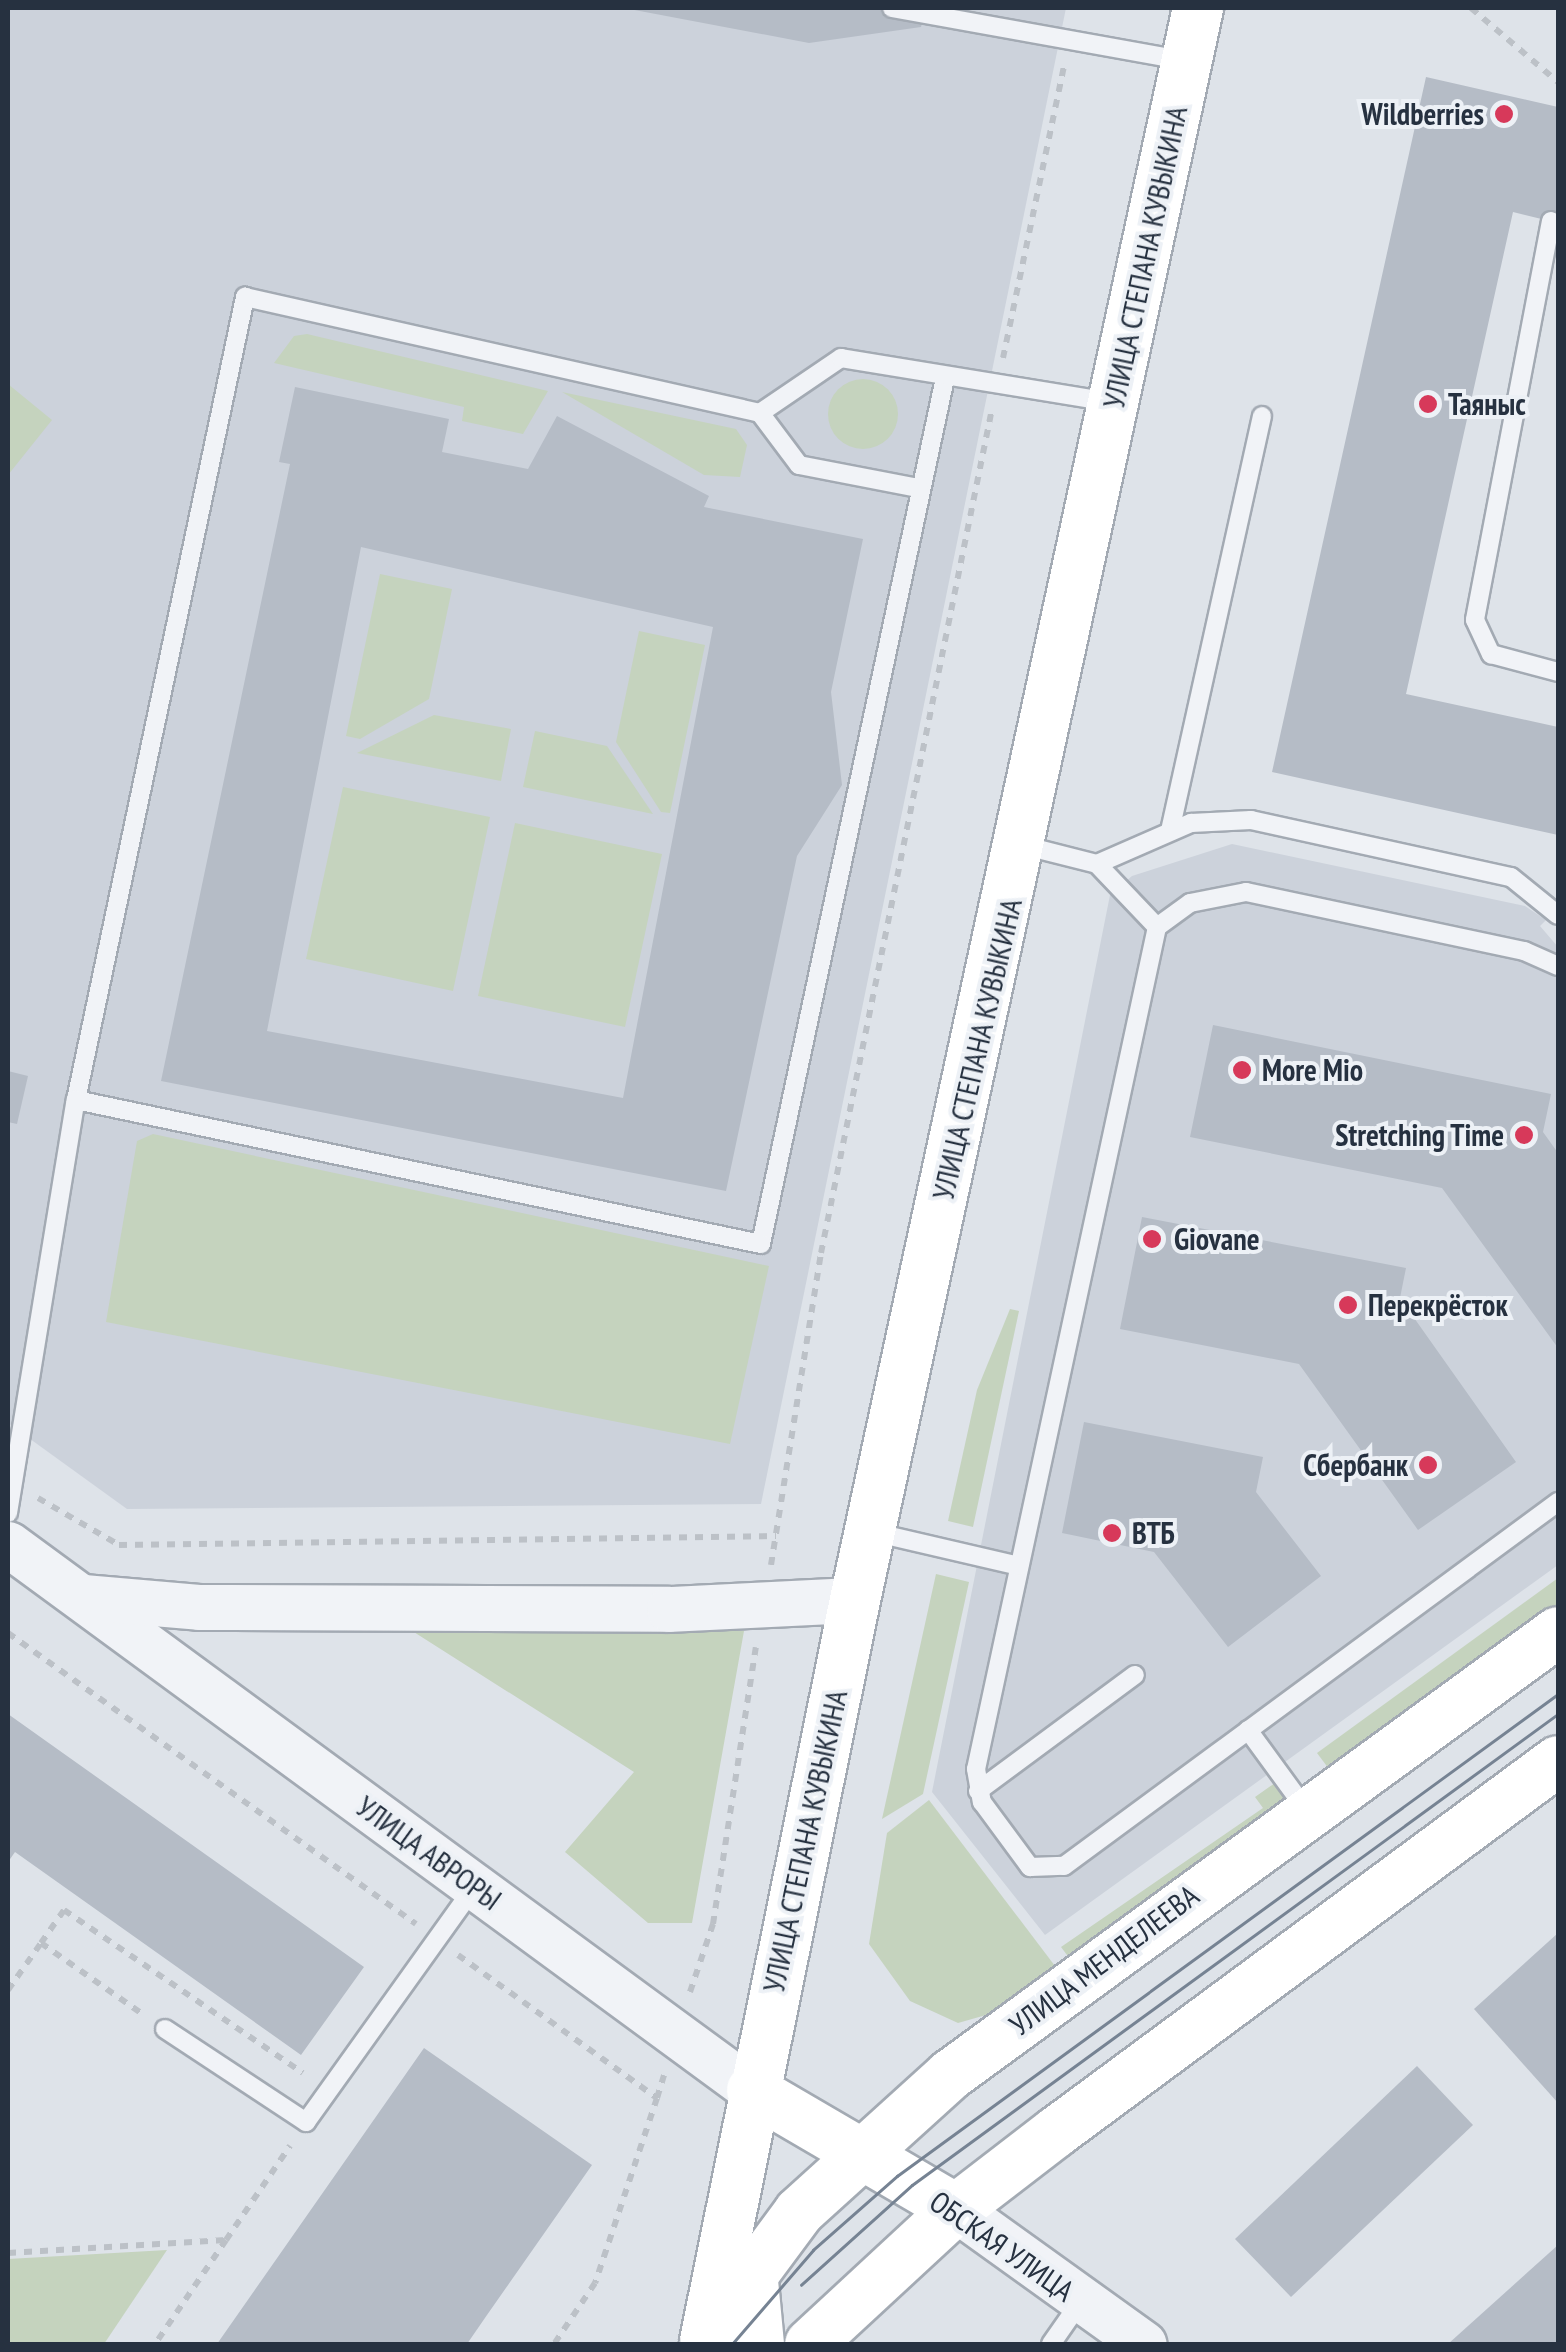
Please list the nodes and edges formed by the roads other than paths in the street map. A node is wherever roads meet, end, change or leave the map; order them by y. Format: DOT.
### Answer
graph roads {
  1 [pos="892,8"];
  2 [pos="1198,8"];
  3 [pos="1186,61"];
  4 [pos="1552,222"];
  5 [pos="946,378"];
  6 [pos="1113,402"];
  7 [pos="760,413"];
  8 [pos="1262,416"];
  9 [pos="919,488"];
  10 [pos="1558,672"];
  11 [pos="1170,831"];
  12 [pos="1022,846"];
  13 [pos="1097,864"];
  14 [pos="1558,915"];
  15 [pos="1157,927"];
  16 [pos="1558,966"];
  17 [pos="76,1100"];
  18 [pos="1558,1502"];
  19 [pos="8,1513"];
  20 [pos="870,1532"];
  21 [pos="8,1544"];
  22 [pos="1019,1566"];
  23 [pos="82,1597"];
  24 [pos="855,1600"];
  25 [pos="1558,1632"];
  26 [pos="1135,1674"];
  27 [pos="1248,1730"];
  28 [pos="1558,1761"];
  29 [pos="978,1790"];
  30 [pos="1307,1811"];
  31 [pos="474,1886"];
  32 [pos="164,2029"];
  33 [pos="752,2090"];
  34 [pos="856,2153"];
  35 [pos="956,2210"];
  36 [pos="752,2270"];
  37 [pos="1082,2301"];
  38 [pos="704,2343"];
  39 [pos="759,2344"];
  40 [pos="810,2344"];
  41 [pos="1051,2344"];
  42 [pos="1144,2344"];
  1 -- 3 [label="lane"];
  2 -- 3 [label="main road, УЛИЦА СТЕПАНА КУВЫКИНА"];
  3 -- 6 [label="main road, УЛИЦА СТЕПАНА КУВЫКИНА"];
  4 -- 10 [label="lane"];
  5 -- 6 [label="lane"];
  5 -- 7 [label="lane"];
  5 -- 9 [label="lane"];
  6 -- 12 [label="main road, УЛИЦА СТЕПАНА КУВЫКИНА"];
  7 -- 9 [label="lane"];
  7 -- 17 [label="lane"];
  8 -- 11 [label="lane"];
  9 -- 17 [label="lane"];
  11 -- 13 [label="lane"];
  11 -- 14 [label="lane"];
  12 -- 13 [label="lane"];
  12 -- 20 [label="main road, УЛИЦА СТЕПАНА КУВЫКИНА"];
  13 -- 15 [label="lane"];
  15 -- 16 [label="lane"];
  15 -- 22 [label="lane"];
  17 -- 19 [label="lane"];
  18 -- 27 [label="lane"];
  20 -- 22 [label="lane"];
  20 -- 24 [label="main road, УЛИЦА СТЕПАНА КУВЫКИНА"];
  21 -- 23 [label="street, УЛИЦА АВРОРЫ"];
  22 -- 29 [label="lane"];
  23 -- 24 [label="street"];
  23 -- 31 [label="street, УЛИЦА АВРОРЫ"];
  24 -- 33 [label="main road, УЛИЦА СТЕПАНА КУВЫКИНА"];
  25 -- 30 [label="main road, УЛИЦА МЕНДЕЛЕЕВА"];
  26 -- 29 [label="lane"];
  27 -- 29 [label="lane"];
  27 -- 30 [label="lane"];
  28 -- 35 [label="main road"];
  30 -- 34 [label="main road, УЛИЦА МЕНДЕЛЕЕВА"];
  31 -- 32 [label="lane"];
  31 -- 33 [label="street, УЛИЦА АВРОРЫ"];
  33 -- 34 [label="main road, УЛИЦА АВРОРЫ"];
  33 -- 36 [label="main road, УЛИЦА СТЕПАНА КУВЫКИНА"];
  33 -- 38 [label="main road, УЛИЦА СТЕПАНА КУВЫКИНА"];
  34 -- 35 [label="main road, ОБСКАЯ УЛИЦА"];
  34 -- 36 [label="main road, УЛИЦА МЕНДЕЛЕЕВА"];
  35 -- 37 [label="street, ОБСКАЯ УЛИЦА"];
  35 -- 40 [label="main road"];
  36 -- 38 [label="main road, УЛИЦА МЕНДЕЛЕЕВА"];
  36 -- 39 [label="main road, УЛИЦА СТЕПАНА КУВЫКИНА"];
  37 -- 41 [label="lane"];
  37 -- 42 [label="street, ОБСКАЯ УЛИЦА"];
}
